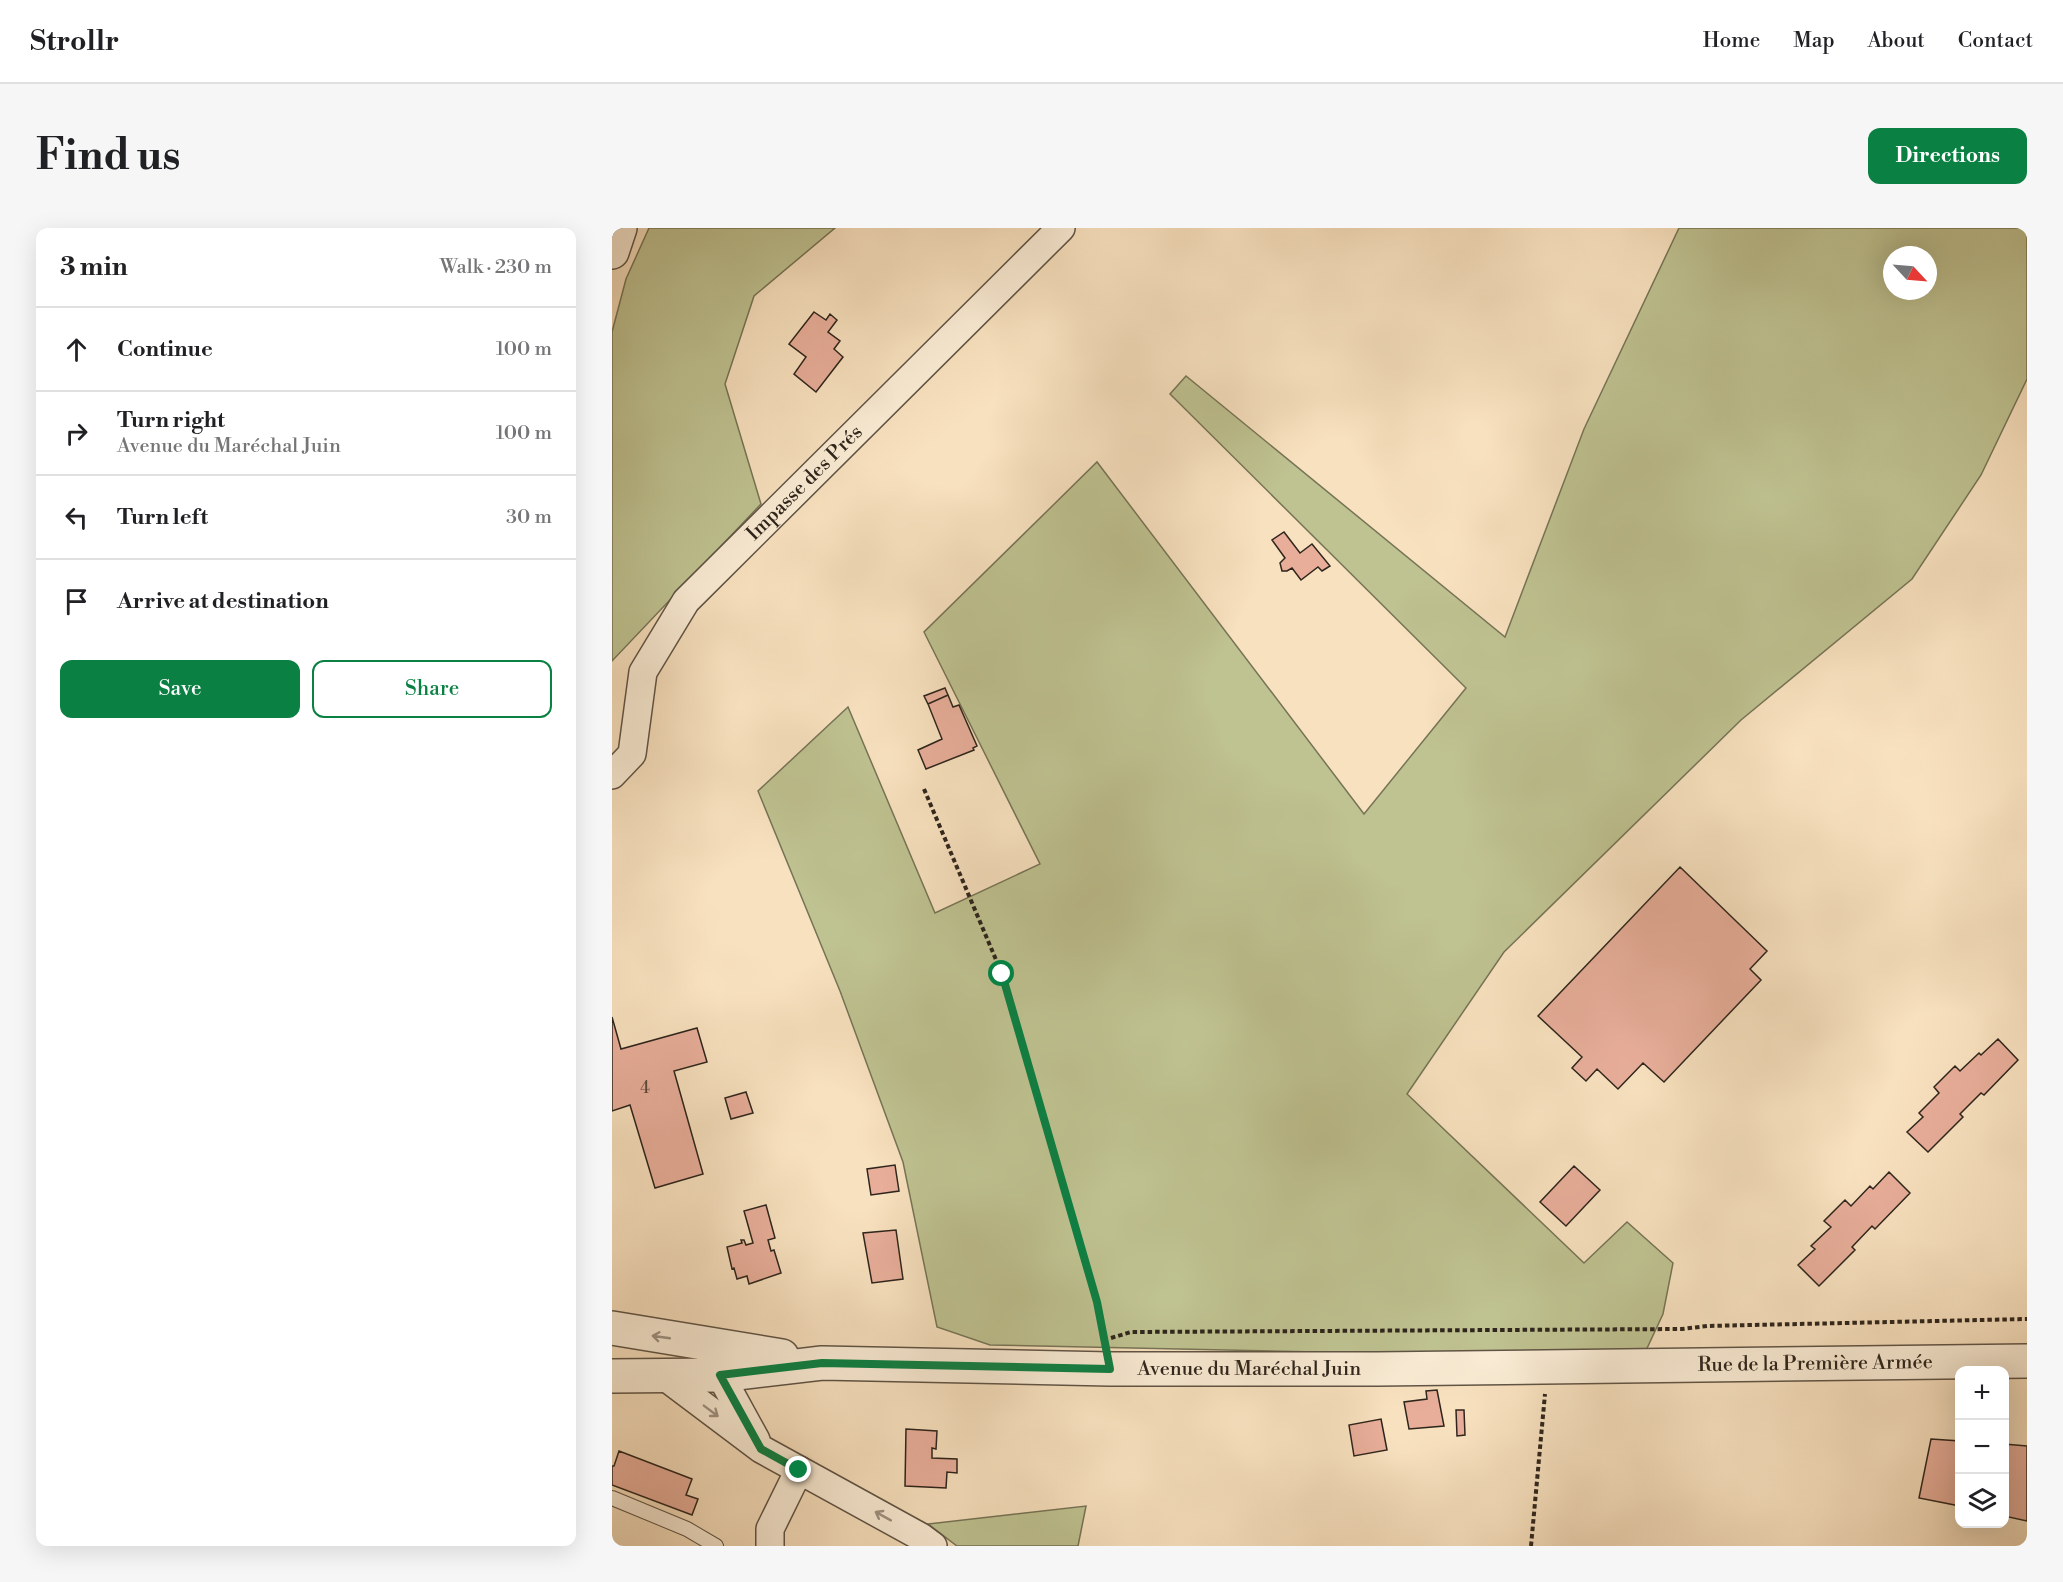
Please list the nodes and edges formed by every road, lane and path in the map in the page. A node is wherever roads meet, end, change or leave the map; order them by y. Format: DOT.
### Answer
graph roads {
  1 [pos="620,228"];
  2 [pos="1061,228"];
  3 [pos="612,252"];
  4 [pos="612,775"];
  5 [pos="924,789"];
  6 [pos="2027,1319"];
  7 [pos="612,1328"];
  8 [pos="1093,1340"];
  9 [pos="702,1343"];
  10 [pos="1107,1354"];
  11 [pos="2027,1361"];
  12 [pos="822,1363"];
  13 [pos="1675,1365"];
  14 [pos="1547,1367"];
  15 [pos="720,1375"];
  16 [pos="612,1376"];
  17 [pos="664,1376"];
  18 [pos="761,1449"];
  19 [pos="799,1470"];
  20 [pos="612,1498"];
  21 [pos="765,1540"];
  22 [pos="716,1546"];
  23 [pos="933,1546"];
  24 [pos="1531,1546"];
  1 -- 3 [label="street"];
  2 -- 4 [label="street, Impasse des Prés"];
  5 -- 10 [label="path"];
  6 -- 10 [label="path"];
  9 -- 7 [label="street, Avenue du Maréchal Juin, one-way"];
  8 -- 10 [label="path"];
  9 -- 12 [label="street, Avenue du Maréchal Juin"];
  9 -- 15 [label="street"];
  10 -- 12 [label="street, Avenue du Maréchal Juin"];
  10 -- 14 [label="street, Avenue du Maréchal Juin"];
  11 -- 13 [label="street, Rue de la Première Armée"];
  12 -- 15 [label="street, Avenue du Maréchal Juin"];
  13 -- 14 [label="street, Avenue du Maréchal Juin"];
  14 -- 24 [label="path"];
  15 -- 17 [label="street, Avenue du Maréchal Juin"];
  15 -- 18 [label="street"];
  16 -- 17 [label="street, Avenue du Maréchal Juin"];
  17 -- 18 [label="street, one-way"];
  18 -- 19 [label="street"];
  19 -- 21 [label="street"];
  23 -- 19 [label="street, one-way"];
  20 -- 22 [label="lane"];
}
